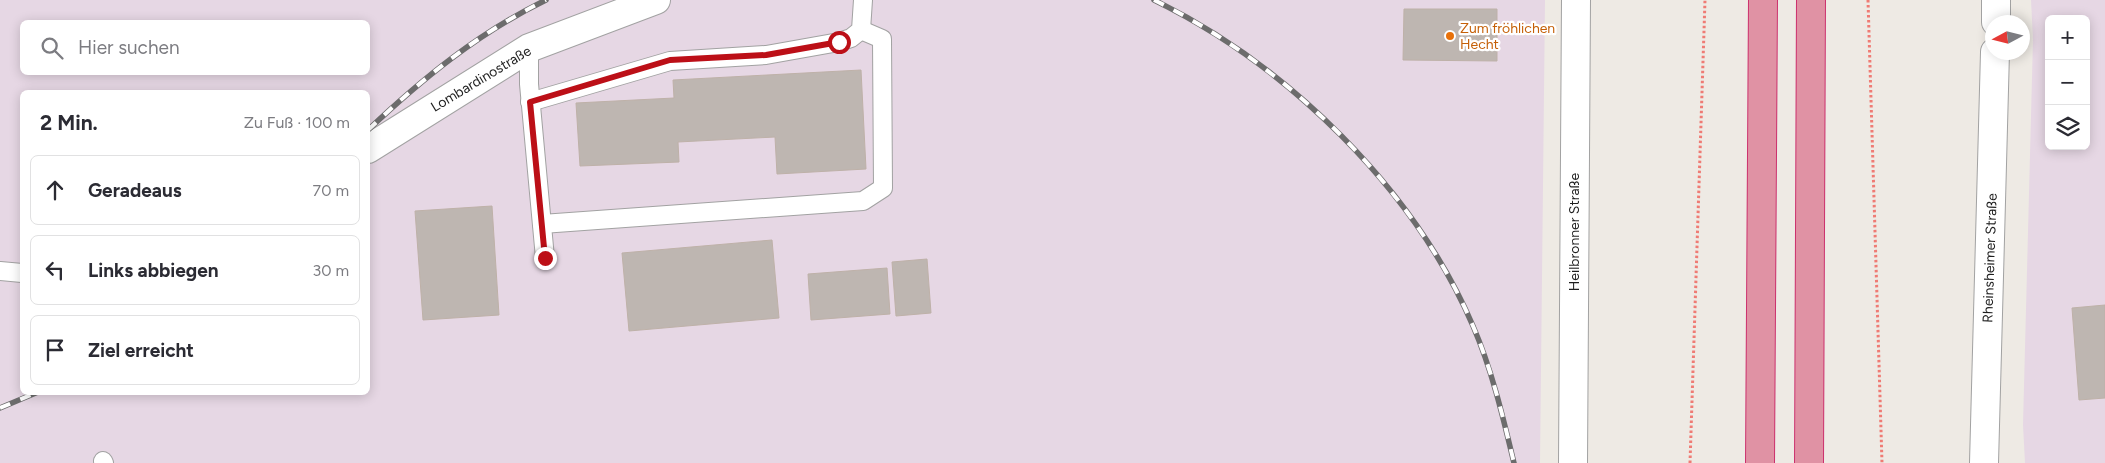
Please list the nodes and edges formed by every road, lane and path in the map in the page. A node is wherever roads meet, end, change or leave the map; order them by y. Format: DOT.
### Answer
graph roads {
  1 [pos="656,0"];
  2 [pos="862,0"];
  3 [pos="1576,0"];
  4 [pos="1705,0"];
  5 [pos="1763,0"];
  6 [pos="1811,0"];
  7 [pos="1868,0"];
  8 [pos="1996,0"];
  9 [pos="1996,15"];
  10 [pos="860,30"];
  11 [pos="529,48"];
  12 [pos="1995,60"];
  13 [pos="530,102"];
  14 [pos="370,148"];
  15 [pos="542,224"];
  16 [pos="545,258"];
  17 [pos="0,271"];
  18 [pos="20,273"];
  19 [pos="1573,463"];
  20 [pos="1690,463"];
  21 [pos="1760,463"];
  22 [pos="1809,463"];
  23 [pos="1882,463"];
  24 [pos="1984,463"];
  1 -- 11 [label="street, Lombardinostraße"];
  2 -- 10 [label="lane"];
  3 -- 19 [label="street, Heilbronner Straße"];
  4 -- 20 [label="path"];
  5 -- 21 [label="highway"];
  6 -- 22 [label="highway"];
  7 -- 23 [label="path"];
  8 -- 9 [label="street"];
  10 -- 13 [label="lane"];
  10 -- 15 [label="lane"];
  11 -- 13 [label="lane"];
  11 -- 14 [label="street, Lombardinostraße"];
  12 -- 24 [label="street, Rheinsheimer Straße"];
  13 -- 15 [label="lane"];
  15 -- 16 [label="lane"];
  17 -- 18 [label="lane"];
}
